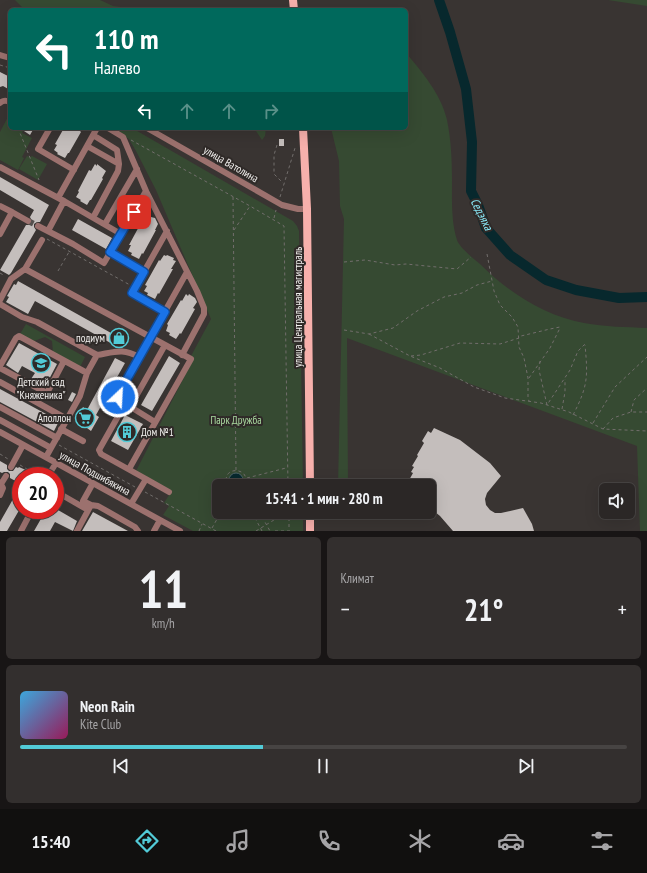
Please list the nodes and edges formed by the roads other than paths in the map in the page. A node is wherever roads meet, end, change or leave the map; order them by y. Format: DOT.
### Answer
graph roads {
  1 [pos="49,130"];
  2 [pos="96,130"];
  3 [pos="111,130"];
  4 [pos="150,130"];
  5 [pos="302,130"];
  6 [pos="93,135"];
  7 [pos="87,146"];
  8 [pos="120,164"];
  9 [pos="0,167"];
  10 [pos="137,168"];
  11 [pos="74,170"];
  12 [pos="146,191"];
  13 [pos="61,199"];
  14 [pos="0,206"];
  15 [pos="308,209"];
  16 [pos="12,212"];
  17 [pos="95,214"];
  18 [pos="28,221"];
  19 [pos="105,224"];
  20 [pos="38,226"];
  21 [pos="48,231"];
  22 [pos="167,232"];
  23 [pos="0,234"];
  24 [pos="121,234"];
  25 [pos="45,239"];
  26 [pos="110,252"];
  27 [pos="25,269"];
  28 [pos="144,272"];
  29 [pos="187,272"];
  30 [pos="0,300"];
  31 [pos="0,304"];
  32 [pos="165,312"];
  33 [pos="150,337"];
  34 [pos="165,345"];
  35 [pos="182,354"];
  36 [pos="97,355"];
  37 [pos="139,357"];
  38 [pos="64,361"];
  39 [pos="0,367"];
  40 [pos="87,373"];
  41 [pos="0,382"];
  42 [pos="127,405"];
  43 [pos="0,407"];
  44 [pos="67,419"];
  45 [pos="0,420"];
  46 [pos="155,422"];
  47 [pos="61,429"];
  48 [pos="0,432"];
  49 [pos="83,441"];
  50 [pos="54,443"];
  51 [pos="23,445"];
  52 [pos="46,457"];
  53 [pos="56,463"];
  54 [pos="12,465"];
  55 [pos="54,467"];
  56 [pos="129,469"];
  57 [pos="6,476"];
  58 [pos="146,479"];
  59 [pos="310,479"];
  60 [pos="93,483"];
  61 [pos="1,484"];
  62 [pos="169,492"];
  63 [pos="0,494"];
  64 [pos="64,496"];
  65 [pos="83,501"];
  66 [pos="76,503"];
  67 [pos="131,504"];
  68 [pos="90,508"];
  69 [pos="27,519"];
  70 [pos="310,519"];
  71 [pos="160,520"];
  72 [pos="21,531"];
  73 [pos="77,531"];
  74 [pos="138,531"];
  75 [pos="154,531"];
  76 [pos="180,531"];
  77 [pos="310,531"];
  1 -- 11 [label="street"];
  2 -- 6 [label="street"];
  3 -- 10 [label="street"];
  4 -- 15 [label="street, улица Ватолина"];
  5 -- 15 [label="main road, улица Центральная магистраль"];
  6 -- 7 [label="street"];
  6 -- 8 [label="street"];
  7 -- 8 [label="street"];
  7 -- 11 [label="street"];
  8 -- 17 [label="street"];
  9 -- 13 [label="street"];
  10 -- 12 [label="street"];
  10 -- 19 [label="street"];
  11 -- 13 [label="street"];
  12 -- 22 [label="street"];
  12 -- 24 [label="street"];
  13 -- 19 [label="street"];
  13 -- 21 [label="street"];
  14 -- 16 [label="street"];
  15 -- 59 [label="main road, улица Центральная магистраль"];
  16 -- 18 [label="street"];
  16 -- 23 [label="street"];
  19 -- 24 [label="street"];
  20 -- 21 [label="street"];
  21 -- 26 [label="street"];
  22 -- 28 [label="street"];
  22 -- 29 [label="street"];
  24 -- 26 [label="street"];
  25 -- 27 [label="street"];
  26 -- 28 [label="street"];
  27 -- 30 [label="street"];
  27 -- 33 [label="street"];
  28 -- 32 [label="street"];
  29 -- 32 [label="street"];
  29 -- 35 [label="street"];
  31 -- 36 [label="street"];
  32 -- 33 [label="street"];
  33 -- 34 [label="street"];
  33 -- 37 [label="street"];
  34 -- 35 [label="street"];
  34 -- 42 [label="street"];
  35 -- 46 [label="street"];
  36 -- 37 [label="street"];
  36 -- 40 [label="street"];
  37 -- 42 [label="street"];
  38 -- 39 [label="street"];
  38 -- 39 [label="street"];
  38 -- 40 [label="street"];
  40 -- 44 [label="street"];
  41 -- 44 [label="street"];
  42 -- 46 [label="street"];
  42 -- 56 [label="street"];
  43 -- 50 [label="street"];
  44 -- 47 [label="street"];
  45 -- 50 [label="street"];
  46 -- 56 [label="street"];
  47 -- 49 [label="street"];
  47 -- 50 [label="street"];
  48 -- 51 [label="street, улица Подшибякина"];
  50 -- 52 [label="street"];
  51 -- 52 [label="street, улица Подшибякина"];
  51 -- 54 [label="street"];
  52 -- 53 [label="street, улица Подшибякина"];
  53 -- 55 [label="street"];
  53 -- 60 [label="street, улица Подшибякина"];
  56 -- 58 [label="street"];
  57 -- 61 [label="street"];
  58 -- 62 [label="street"];
  58 -- 67 [label="street"];
  60 -- 65 [label="street"];
  60 -- 67 [label="street, улица Подшибякина"];
  61 -- 63 [label="street"];
  64 -- 66 [label="street"];
  65 -- 66 [label="street"];
  65 -- 68 [label="street"];
  66 -- 68 [label="street"];
  67 -- 71 [label="street, улица Подшибякина"];
  68 -- 73 [label="street"];
  68 -- 74 [label="street"];
  69 -- 72 [label="street"];
  70 -- 77 [label="main road"];
  71 -- 75 [label="street"];
  71 -- 76 [label="street, улица Подшибякина"];
}
